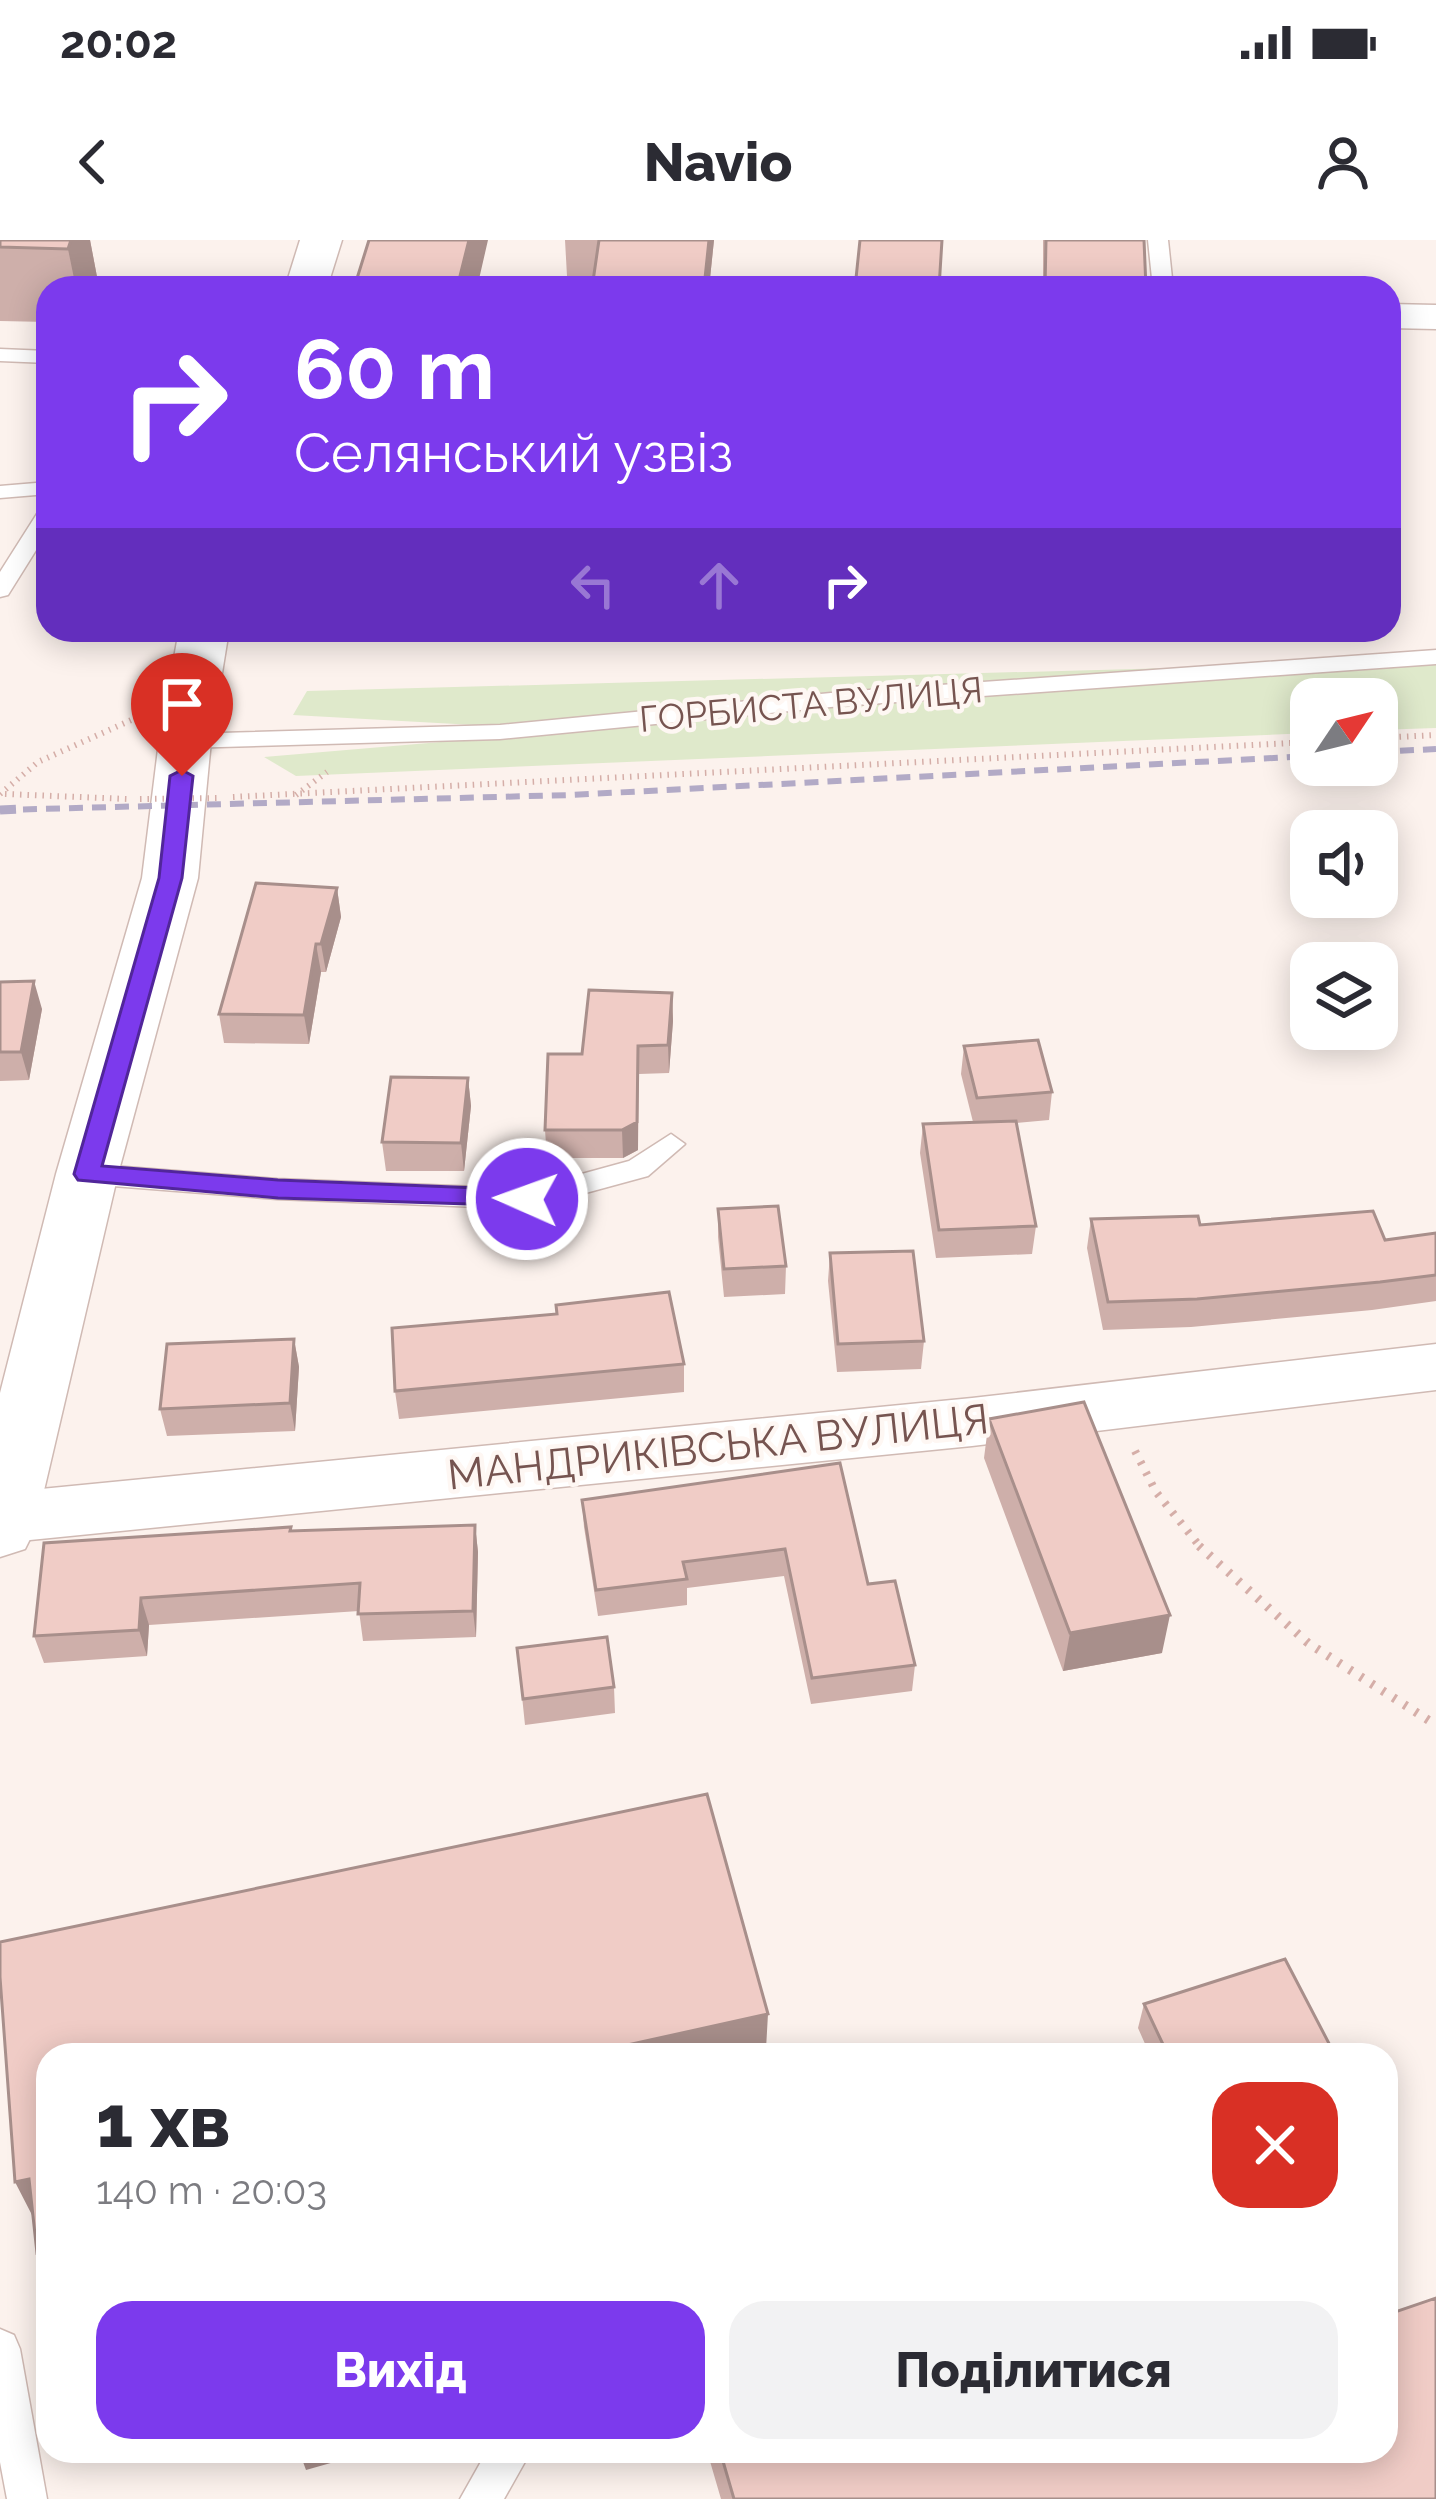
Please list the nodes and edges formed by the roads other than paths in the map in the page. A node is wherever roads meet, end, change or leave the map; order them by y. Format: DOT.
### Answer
graph roads {
  1 [pos="321,240"];
  2 [pos="1159,240"];
  3 [pos="310,276"];
  4 [pos="1162,276"];
  5 [pos="1401,316"];
  6 [pos="1436,317"];
  7 [pos="0,355"];
  8 [pos="36,356"];
  9 [pos="36,489"];
  10 [pos="0,492"];
  11 [pos="36,533"];
  12 [pos="0,590"];
  13 [pos="199,642"];
  14 [pos="1436,657"];
  15 [pos="165,727"];
  16 [pos="671,1144"];
  17 [pos="87,1174"];
  18 [pos="1436,1366"];
  19 [pos="1,1522"];
  20 [pos="0,2349"];
  21 [pos="503,2463"];
  22 [pos="27,2499"];
  23 [pos="480,2499"];
  1 -- 3 [label="street"];
  2 -- 4 [label="lane"];
  5 -- 6 [label="street"];
  7 -- 8 [label="lane"];
  9 -- 10 [label="lane"];
  11 -- 12 [label="lane"];
  13 -- 15 [label="street"];
  14 -- 15 [label="lane, ГОРБИСТА ВУЛИЦЯ"];
  15 -- 17 [label="street"];
  16 -- 17 [label="lane"];
  17 -- 19 [label="street"];
  18 -- 19 [label="street, МАНДРИКІВСЬКА ВУЛИЦЯ"];
  20 -- 22 [label="lane"];
  21 -- 23 [label="lane"];
}
